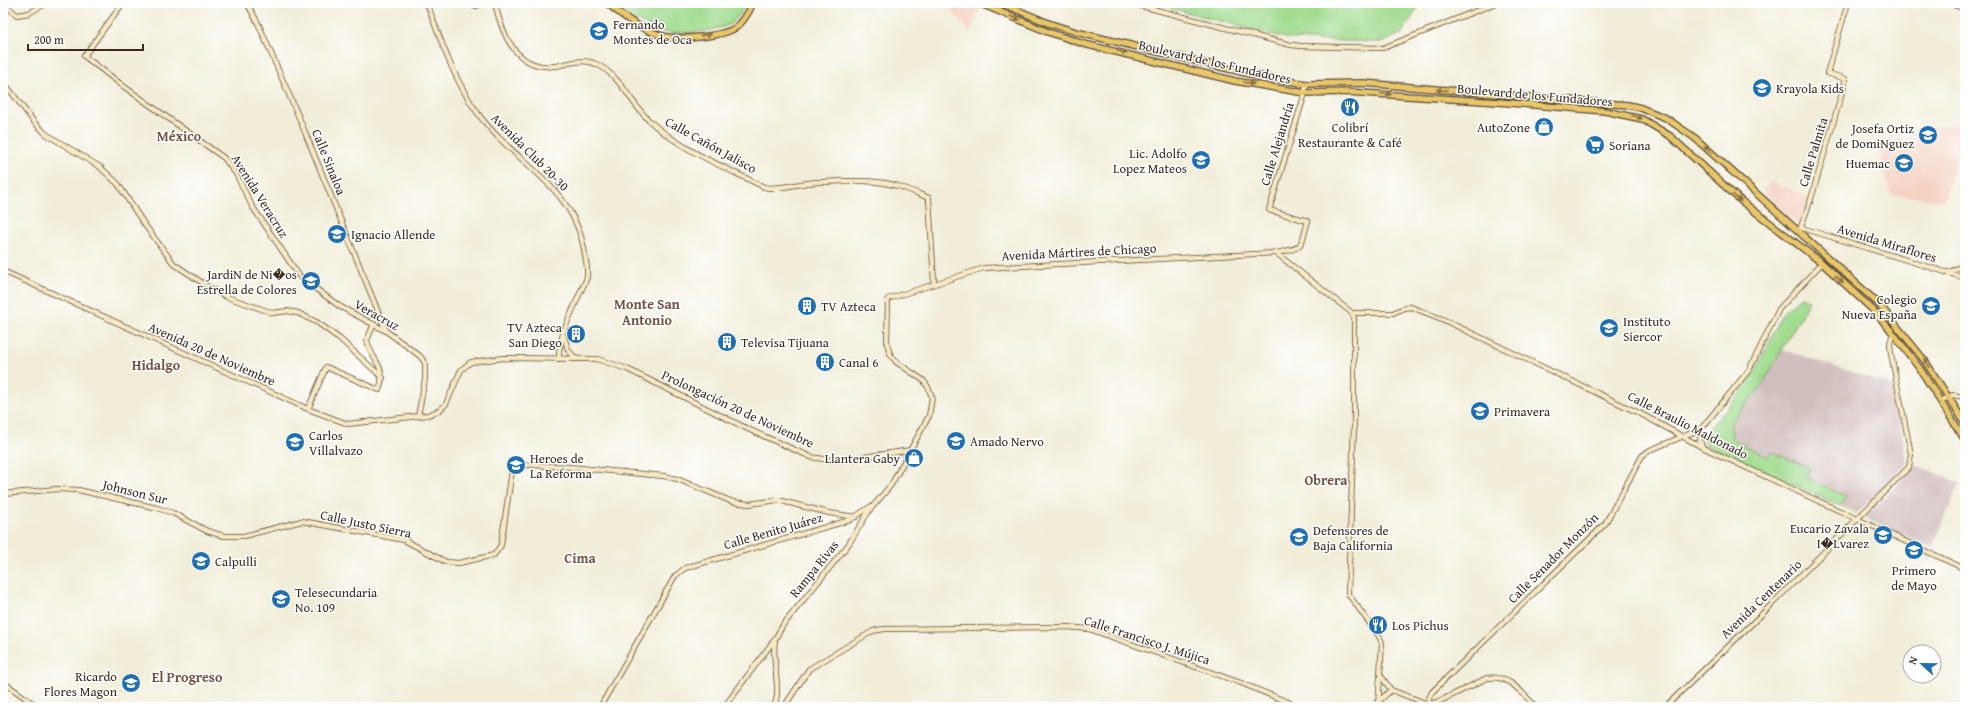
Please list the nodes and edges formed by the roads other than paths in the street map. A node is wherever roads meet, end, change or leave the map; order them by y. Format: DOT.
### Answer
graph roads {
  1 [pos="47,3"];
  2 [pos="123,3"];
  3 [pos="247,3"];
  4 [pos="427,3"];
  5 [pos="468,3"];
  6 [pos="482,3"];
  7 [pos="495,3"];
  8 [pos="607,3"];
  9 [pos="753,3"];
  10 [pos="979,3"];
  11 [pos="1001,3"];
  12 [pos="1130,3"];
  13 [pos="1496,3"];
  14 [pos="1848,3"];
  15 [pos="1948,3"];
  16 [pos="4,4"];
  17 [pos="1965,9"];
  18 [pos="1104,39"];
  19 [pos="1084,44"];
  20 [pos="3,81"];
  21 [pos="1306,84"];
  22 [pos="1304,93"];
  23 [pos="1308,221"];
  24 [pos="1801,230"];
  25 [pos="280,249"];
  26 [pos="1276,253"];
  27 [pos="1834,262"];
  28 [pos="1822,264"];
  29 [pos="1965,265"];
  30 [pos="3,271"];
  31 [pos="1947,273"];
  32 [pos="1965,278"];
  33 [pos="934,283"];
  34 [pos="888,299"];
  35 [pos="1352,312"];
  36 [pos="374,324"];
  37 [pos="386,331"];
  38 [pos="1893,333"];
  39 [pos="564,335"];
  40 [pos="559,359"];
  41 [pos="576,359"];
  42 [pos="383,378"];
  43 [pos="1948,396"];
  44 [pos="1965,398"];
  45 [pos="1940,401"];
  46 [pos="308,409"];
  47 [pos="418,416"];
  48 [pos="1965,423"];
  49 [pos="1701,429"];
  50 [pos="1682,437"];
  51 [pos="1965,440"];
  52 [pos="1702,447"];
  53 [pos="911,450"];
  54 [pos="3,494"];
  55 [pos="875,504"];
  56 [pos="869,511"];
  57 [pos="856,517"];
  58 [pos="1859,518"];
  59 [pos="302,521"];
  60 [pos="1965,568"];
  61 [pos="775,639"];
  62 [pos="1380,676"];
  63 [pos="3,682"];
  64 [pos="1391,690"];
  65 [pos="1378,705"];
  66 [pos="1429,705"];
  67 [pos="38,707"];
  68 [pos="600,707"];
  69 [pos="724,707"];
  70 [pos="773,707"];
  71 [pos="784,707"];
  72 [pos="1300,707"];
  73 [pos="1536,707"];
  74 [pos="1665,707"];
  1 -- 16 [label="street"];
  2 -- 25 [label="street, Avenida Veracruz"];
  3 -- 37 [label="street, Calle Sinaloa"];
  4 -- 39 [label="street, Avenida Club 20-30"];
  5 -- 6 [label="street"];
  7 -- 33 [label="street, Calle Cañón Jalisco"];
  8 -- 9 [label="main road, one-way"];
  10 -- 19 [label="main road, Boulevard de los Fundadores, one-way"];
  11 -- 18 [label="main road, Boulevard de los Fundadores"];
  12 -- 13 [label="street"];
  14 -- 24 [label="street, Calle Palmita"];
  15 -- 17 [label="street"];
  18 -- 19 [label="main road"];
  18 -- 21 [label="main road, Boulevard de los Fundadores"];
  19 -- 22 [label="main road, Boulevard de los Fundadores, one-way"];
  20 -- 42 [label="street"];
  21 -- 22 [label="street, Calle Alejandría"];
  24 -- 21 [label="main road, Boulevard de los Fundadores, one-way"];
  22 -- 23 [label="street, Calle Alejandría"];
  22 -- 28 [label="main road, Boulevard de los Fundadores, one-way"];
  23 -- 26 [label="street, Avenida Mártires de Chicago"];
  24 -- 27 [label="main road, Boulevard de los Fundadores"];
  24 -- 31 [label="street, Avenida Miraflores"];
  25 -- 36 [label="street, Veracruz"];
  26 -- 33 [label="street, Avenida Mártires de Chicago"];
  26 -- 35 [label="street"];
  27 -- 28 [label="main road"];
  43 -- 27 [label="main road, Boulevard de los Fundadores, one-way"];
  28 -- 38 [label="main road, Boulevard de los Fundadores, one-way"];
  28 -- 49 [label="street, Calle Senador Monzón"];
  29 -- 31 [label="street"];
  30 -- 46 [label="street, Avenida 20 de Noviembre"];
  31 -- 32 [label="street, Avenida Miraflores"];
  33 -- 34 [label="street, Avenida Mártires de Chicago"];
  34 -- 53 [label="street, Calle Benito Juárez"];
  35 -- 50 [label="street, Calle Braulio Maldonado"];
  35 -- 62 [label="street"];
  36 -- 37 [label="street, Veracruz"];
  36 -- 42 [label="street"];
  37 -- 47 [label="street, Veracruz"];
  38 -- 45 [label="main road, Boulevard de los Fundadores"];
  38 -- 58 [label="street, Avenida Centenario"];
  39 -- 40 [label="street"];
  39 -- 41 [label="street"];
  40 -- 41 [label="street, Prolongación 20 de Noviembre"];
  40 -- 47 [label="street, Avenida 20 de Noviembre"];
  41 -- 53 [label="street, Prolongación 20 de Noviembre"];
  42 -- 46 [label="street"];
  43 -- 44 [label="street"];
  43 -- 45 [label="street"];
  43 -- 48 [label="main road, Boulevard de los Fundadores"];
  45 -- 51 [label="main road, Boulevard de los Fundadores"];
  46 -- 47 [label="street, Avenida 20 de Noviembre"];
  49 -- 50 [label="street, Calle Senador Monzón"];
  49 -- 52 [label="street"];
  50 -- 52 [label="street, Calle Braulio Maldonado"];
  50 -- 66 [label="street, Calle Senador Monzón"];
  52 -- 58 [label="street, Calle Braulio Maldonado"];
  53 -- 55 [label="street, Calle Benito Juárez"];
  54 -- 59 [label="street, Johnson Sur"];
  55 -- 56 [label="street, Calle Benito Juárez"];
  55 -- 57 [label="street, Calle Benito Juárez"];
  56 -- 61 [label="street, Rampa Rivas"];
  57 -- 59 [label="street, Calle Justo Sierra"];
  57 -- 68 [label="street, Calle Benito Juárez"];
  58 -- 60 [label="street, Calle Braulio Maldonado"];
  58 -- 74 [label="street, Avenida Centenario"];
  61 -- 69 [label="street, Rampa Rivas"];
  61 -- 70 [label="street"];
  62 -- 64 [label="street"];
  62 -- 65 [label="street"];
  63 -- 67 [label="street"];
  64 -- 65 [label="street"];
  64 -- 66 [label="street"];
  66 -- 73 [label="street"];
  71 -- 72 [label="street, Calle Francisco J. Mújica"];
}
